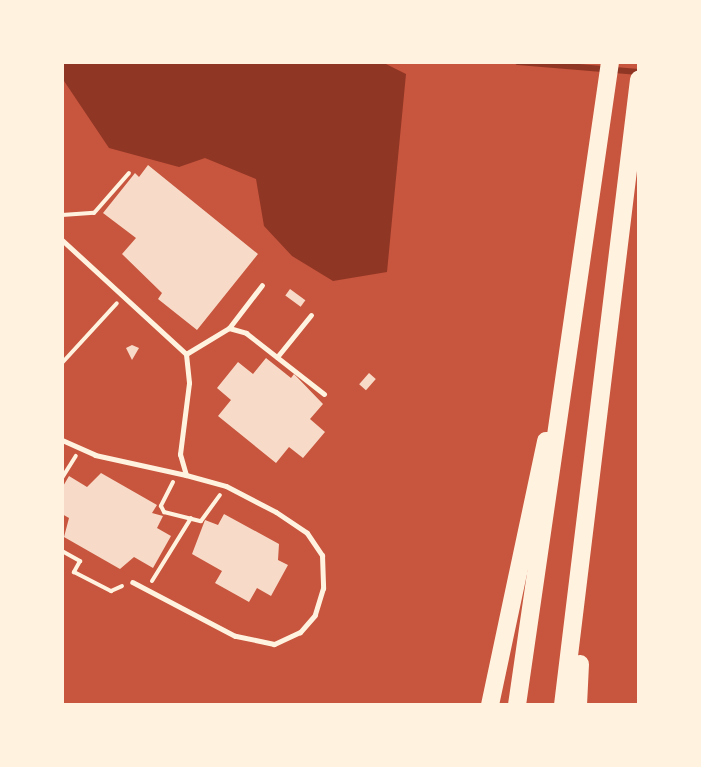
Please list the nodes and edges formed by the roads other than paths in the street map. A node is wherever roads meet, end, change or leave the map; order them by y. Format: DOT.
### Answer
graph roads {
  1 [pos="610,62"];
  2 [pos="639,80"];
  3 [pos="63,245"];
  4 [pos="262,285"];
  5 [pos="311,315"];
  6 [pos="229,328"];
  7 [pos="186,354"];
  8 [pos="277,357"];
  9 [pos="568,357"];
  10 [pos="324,394"];
  11 [pos="62,440"];
  12 [pos="186,475"];
  13 [pos="586,544"];
  14 [pos="132,582"];
  15 [pos="490,705"];
  16 [pos="517,705"];
  17 [pos="563,705"];
  18 [pos="578,705"];
  1 -- 9 [label="highway"];
  2 -- 13 [label="highway"];
  3 -- 7 [label="lane"];
  4 -- 6 [label="lane"];
  5 -- 8 [label="lane"];
  6 -- 7 [label="lane"];
  6 -- 8 [label="lane"];
  7 -- 12 [label="lane"];
  8 -- 10 [label="lane"];
  9 -- 15 [label="highway"];
  9 -- 16 [label="highway"];
  11 -- 12 [label="lane"];
  12 -- 14 [label="lane"];
  13 -- 17 [label="highway"];
  13 -- 18 [label="highway"];
}
